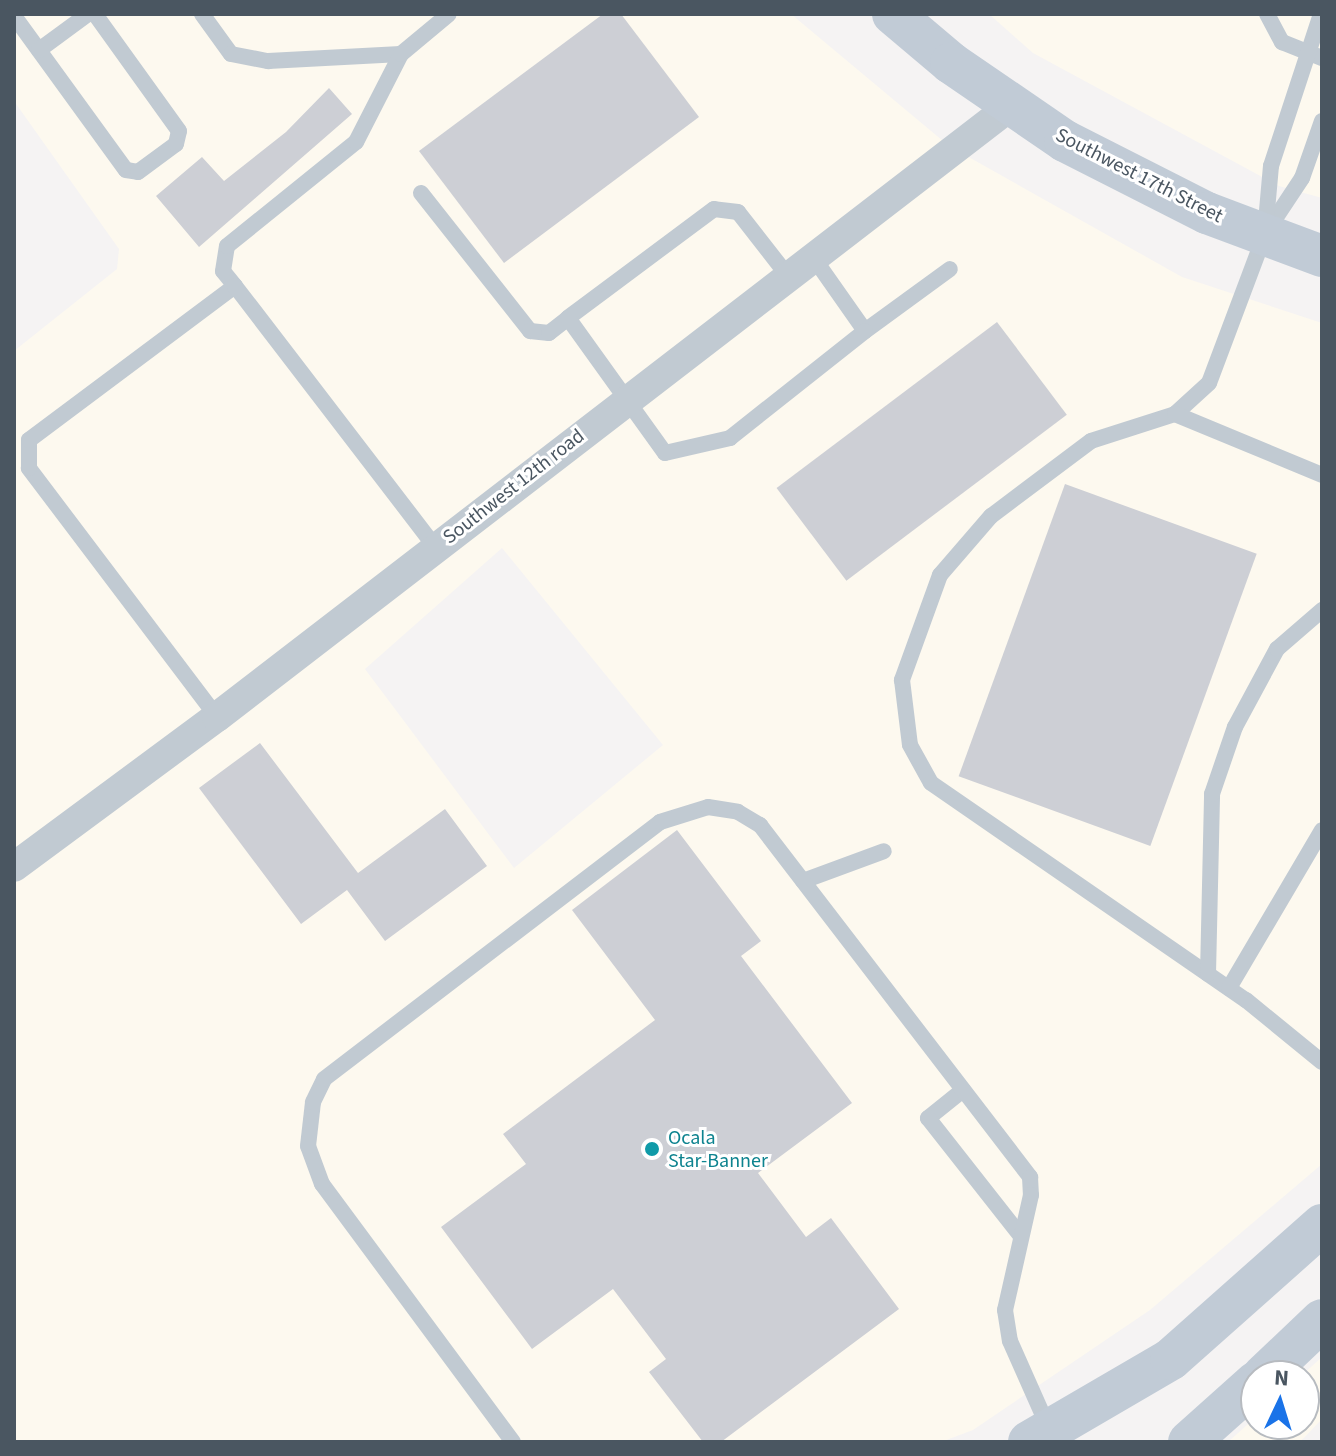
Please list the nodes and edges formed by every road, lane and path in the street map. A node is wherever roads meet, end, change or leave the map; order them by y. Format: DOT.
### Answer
graph roads {
  1 [pos="88,14"];
  2 [pos="95,14"];
  3 [pos="202,14"];
  4 [pos="449,14"];
  5 [pos="893,14"];
  6 [pos="1267,14"];
  7 [pos="1321,14"];
  8 [pos="14,16"];
  9 [pos="39,50"];
  10 [pos="401,54"];
  11 [pos="1316,56"];
  12 [pos="1012,105"];
  13 [pos="1322,121"];
  14 [pos="421,193"];
  15 [pos="1265,234"];
  16 [pos="1322,256"];
  17 [pos="813,257"];
  18 [pos="950,269"];
  19 [pos="788,276"];
  20 [pos="235,286"];
  21 [pos="568,318"];
  22 [pos="865,331"];
  23 [pos="626,400"];
  24 [pos="1175,414"];
  25 [pos="1322,475"];
  26 [pos="435,547"];
  27 [pos="1322,610"];
  28 [pos="217,717"];
  29 [pos="1322,830"];
  30 [pos="884,851"];
  31 [pos="14,867"];
  32 [pos="803,881"];
  33 [pos="1208,974"];
  34 [pos="1229,988"];
  35 [pos="1320,1056"];
  36 [pos="963,1090"];
  37 [pos="1322,1225"];
  38 [pos="1020,1235"];
  39 [pos="1322,1320"];
  40 [pos="1280,1360"];
  41 [pos="1240,1396"];
  42 [pos="1057,1433"];
  43 [pos="513,1442"];
  44 [pos="1189,1442"];
  1 -- 9 [label="lane"];
  2 -- 9 [label="lane"];
  3 -- 10 [label="lane"];
  4 -- 10 [label="lane"];
  5 -- 12 [label="main road, Southwest 17th Street"];
  6 -- 11 [label="lane"];
  7 -- 11 [label="lane"];
  8 -- 9 [label="lane"];
  10 -- 20 [label="lane"];
  11 -- 15 [label="lane"];
  12 -- 15 [label="main road, Southwest 17th Street"];
  12 -- 17 [label="street, Southwest 12th road"];
  13 -- 15 [label="lane"];
  14 -- 21 [label="lane"];
  15 -- 16 [label="main road, Southwest 17th Street"];
  15 -- 24 [label="lane"];
  17 -- 19 [label="street, Southwest 12th road"];
  17 -- 22 [label="lane"];
  18 -- 22 [label="lane"];
  19 -- 21 [label="lane"];
  19 -- 23 [label="street, Southwest 12th road"];
  20 -- 26 [label="lane"];
  20 -- 28 [label="lane"];
  21 -- 23 [label="lane"];
  22 -- 23 [label="lane"];
  23 -- 26 [label="street, Southwest 12th road"];
  24 -- 25 [label="lane"];
  24 -- 33 [label="lane"];
  26 -- 28 [label="street, Southwest 12th road"];
  27 -- 33 [label="lane"];
  28 -- 31 [label="street, Southwest 12th road"];
  29 -- 34 [label="lane"];
  30 -- 32 [label="lane"];
  32 -- 36 [label="lane"];
  32 -- 43 [label="lane"];
  33 -- 34 [label="lane"];
  34 -- 35 [label="lane"];
  36 -- 38 [label="lane"];
  36 -- 38 [label="lane"];
  37 -- 42 [label="main road"];
  38 -- 42 [label="lane"];
  39 -- 40 [label="main road"];
  41 -- 44 [label="main road"];
}
